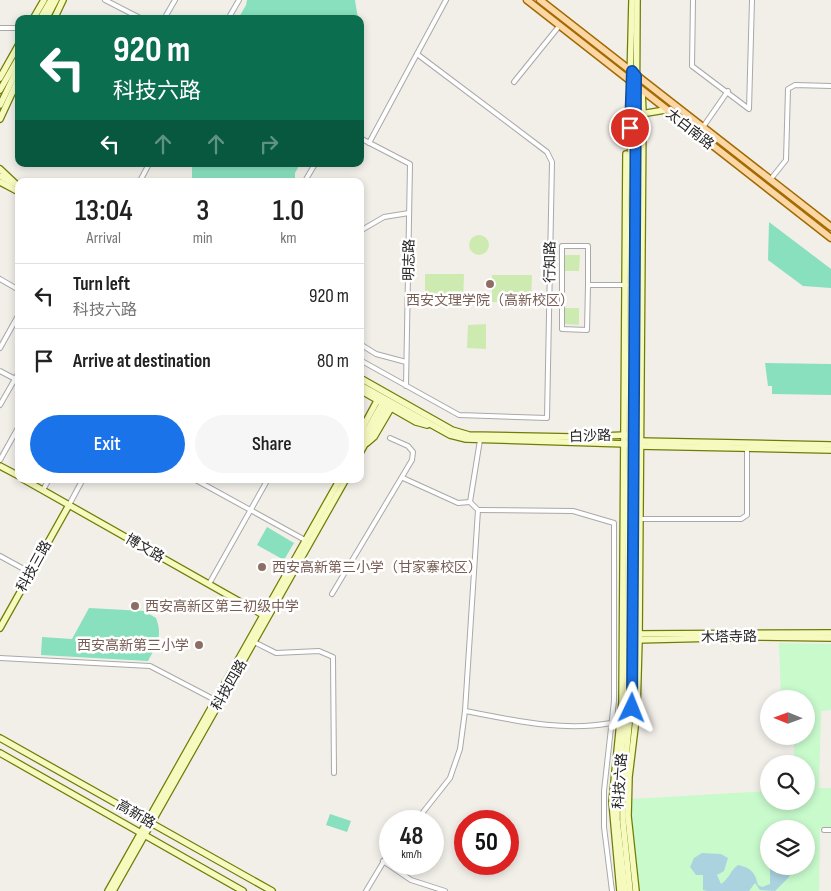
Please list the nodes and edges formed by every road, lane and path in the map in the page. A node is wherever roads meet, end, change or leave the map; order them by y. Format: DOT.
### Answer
graph roads {
  1 [pos="44,0"];
  2 [pos="50,0"];
  3 [pos="56,0"];
  4 [pos="63,0"];
  5 [pos="105,0"];
  6 [pos="175,0"];
  7 [pos="238,0"];
  8 [pos="446,0"];
  9 [pos="527,0"];
  10 [pos="540,0"];
  11 [pos="632,0"];
  12 [pos="637,0"];
  13 [pos="693,0"];
  14 [pos="752,0"];
  15 [pos="35,15"];
  16 [pos="42,15"];
  17 [pos="48,15"];
  18 [pos="56,15"];
  19 [pos="134,15"];
  20 [pos="166,15"];
  21 [pos="230,15"];
  22 [pos="560,25"];
  23 [pos="0,28"];
  24 [pos="15,28"];
  25 [pos="15,51"];
  26 [pos="417,54"];
  27 [pos="15,64"];
  28 [pos="634,73"];
  29 [pos="15,74"];
  30 [pos="0,78"];
  31 [pos="628,80"];
  32 [pos="514,82"];
  33 [pos="831,86"];
  34 [pos="15,87"];
  35 [pos="0,90"];
  36 [pos="639,90"];
  37 [pos="728,91"];
  38 [pos="0,105"];
  39 [pos="665,110"];
  40 [pos="644,113"];
  41 [pos="636,115"];
  42 [pos="0,119"];
  43 [pos="703,128"];
  44 [pos="364,140"];
  45 [pos="369,143"];
  46 [pos="313,167"];
  47 [pos="0,170"];
  48 [pos="0,176"];
  49 [pos="307,178"];
  50 [pos="770,180"];
  51 [pos="0,182"];
  52 [pos="15,186"];
  53 [pos="0,187"];
  54 [pos="15,187"];
  55 [pos="15,188"];
  56 [pos="15,189"];
  57 [pos="409,213"];
  58 [pos="831,227"];
  59 [pos="364,229"];
  60 [pos="831,238"];
  61 [pos="0,279"];
  62 [pos="588,285"];
  63 [pos="630,285"];
  64 [pos="15,288"];
  65 [pos="15,321"];
  66 [pos="364,346"];
  67 [pos="0,348"];
  68 [pos="364,362"];
  69 [pos="406,362"];
  70 [pos="0,371"];
  71 [pos="15,379"];
  72 [pos="364,382"];
  73 [pos="15,383"];
  74 [pos="406,386"];
  75 [pos="364,387"];
  76 [pos="364,392"];
  77 [pos="386,401"];
  78 [pos="0,405"];
  79 [pos="364,425"];
  80 [pos="15,433"];
  81 [pos="626,435"];
  82 [pos="390,438"];
  83 [pos="364,439"];
  84 [pos="480,440"];
  85 [pos="634,444"];
  86 [pos="831,445"];
  87 [pos="747,448"];
  88 [pos="831,450"];
  89 [pos="0,460"];
  90 [pos="0,466"];
  91 [pos="15,474"];
  92 [pos="403,478"];
  93 [pos="30,483"];
  94 [pos="47,483"];
  95 [pos="81,483"];
  96 [pos="201,483"];
  97 [pos="266,483"];
  98 [pos="338,483"];
  99 [pos="344,483"];
  100 [pos="43,490"];
  101 [pos="470,502"];
  102 [pos="69,505"];
  103 [pos="250,510"];
  104 [pos="478,510"];
  105 [pos="639,519"];
  106 [pos="305,540"];
  107 [pos="0,556"];
  108 [pos="31,573"];
  109 [pos="209,584"];
  110 [pos="332,594"];
  111 [pos="266,616"];
  112 [pos="0,628"];
  113 [pos="831,633"];
  114 [pos="633,637"];
  115 [pos="831,638"];
  116 [pos="254,642"];
  117 [pos="0,658"];
  118 [pos="216,701"];
  119 [pos="465,711"];
  120 [pos="611,723"];
  121 [pos="0,738"];
  122 [pos="0,753"];
  123 [pos="334,773"];
  124 [pos="425,810"];
  125 [pos="149,822"];
  126 [pos="824,830"];
  127 [pos="831,830"];
  128 [pos="143,834"];
  129 [pos="379,868"];
  130 [pos="402,875"];
  131 [pos="108,891"];
  132 [pos="113,891"];
  133 [pos="243,891"];
  134 [pos="272,891"];
  135 [pos="366,891"];
  136 [pos="445,891"];
  137 [pos="612,891"];
  138 [pos="620,891"];
  139 [pos="626,891"];
  140 [pos="630,891"];
  141 [pos="636,891"];
  1 -- 15 [label="main road"];
  2 -- 16 [label="main road"];
  3 -- 17 [label="main road"];
  4 -- 18 [label="main road"];
  5 -- 19 [label="street"];
  6 -- 20 [label="street"];
  7 -- 21 [label="street"];
  8 -- 26 [label="street"];
  9 -- 22 [label="main road, 太白南路"];
  10 -- 28 [label="main road, 太白南路"];
  11 -- 28 [label="main road"];
  12 -- 28 [label="main road"];
  13 -- 37 [label="street"];
  14 -- 37 [label="street"];
  22 -- 31 [label="main road, 太白南路"];
  22 -- 32 [label="street"];
  23 -- 24 [label="street"];
  25 -- 30 [label="main road"];
  26 -- 45 [label="street"];
  26 -- 74 [label="street, 行知路"];
  27 -- 35 [label="main road"];
  28 -- 31 [label="main road"];
  28 -- 36 [label="main road, 科技六路"];
  28 -- 43 [label="main road, 太白南路"];
  29 -- 38 [label="main road"];
  31 -- 36 [label="main road, 太白南路"];
  31 -- 63 [label="main road"];
  33 -- 50 [label="street"];
  34 -- 42 [label="main road"];
  36 -- 39 [label="main road, 太白南路"];
  36 -- 40 [label="main road"];
  36 -- 41 [label="main road, 科技六路"];
  37 -- 43 [label="street"];
  39 -- 40 [label="main road"];
  39 -- 60 [label="main road, 太白南路"];
  40 -- 41 [label="main road"];
  40 -- 85 [label="main road"];
  41 -- 63 [label="main road, 科技六路"];
  43 -- 50 [label="main road, 太白南路"];
  44 -- 45 [label="street"];
  45 -- 57 [label="street, 明志路"];
  46 -- 49 [label="street"];
  47 -- 52 [label="main road"];
  48 -- 54 [label="main road"];
  50 -- 58 [label="main road, 太白南路"];
  51 -- 55 [label="main road"];
  53 -- 56 [label="main road"];
  57 -- 59 [label="street"];
  57 -- 69 [label="street, 明志路"];
  61 -- 64 [label="street"];
  62 -- 62 [label="street"];
  62 -- 63 [label="street"];
  63 -- 81 [label="main road, 科技六路"];
  63 -- 85 [label="main road, 科技六路"];
  65 -- 67 [label="street"];
  66 -- 69 [label="street"];
  68 -- 74 [label="street"];
  69 -- 74 [label="street, 明志路"];
  70 -- 71 [label="street"];
  72 -- 77 [label="main road, 白沙路"];
  73 -- 78 [label="street"];
  75 -- 77 [label="main road, 白沙路"];
  76 -- 77 [label="main road"];
  77 -- 79 [label="main road"];
  77 -- 81 [label="main road, 白沙路"];
  77 -- 83 [label="main road"];
  77 -- 84 [label="main road, 白沙路"];
  80 -- 89 [label="street"];
  81 -- 85 [label="main road, 白沙路"];
  81 -- 85 [label="main road, 科技六路"];
  82 -- 92 [label="street"];
  84 -- 85 [label="main road, 白沙路"];
  84 -- 101 [label="street"];
  85 -- 86 [label="main road, 白沙路"];
  85 -- 87 [label="main road, 白沙路"];
  85 -- 105 [label="main road"];
  85 -- 114 [label="main road, 科技六路"];
  85 -- 138 [label="main road"];
  87 -- 88 [label="main road, 白沙路"];
  87 -- 105 [label="street"];
  90 -- 91 [label="main road"];
  92 -- 101 [label="street"];
  92 -- 110 [label="street"];
  93 -- 100 [label="main road, 博文路"];
  94 -- 100 [label="street"];
  95 -- 102 [label="street"];
  96 -- 103 [label="street"];
  97 -- 103 [label="street"];
  98 -- 106 [label="main road, 科技四路"];
  99 -- 111 [label="main road, 科技四路"];
  100 -- 102 [label="main road, 博文路"];
  101 -- 104 [label="street"];
  102 -- 108 [label="main road, 科技三路"];
  102 -- 109 [label="main road, 博文路"];
  103 -- 106 [label="street"];
  103 -- 109 [label="street"];
  104 -- 119 [label="street"];
  104 -- 120 [label="street"];
  105 -- 114 [label="main road"];
  106 -- 111 [label="main road, 科技四路"];
  107 -- 108 [label="street"];
  108 -- 112 [label="main road, 科技三路"];
  109 -- 111 [label="main road, 博文路"];
  111 -- 116 [label="main road, 科技四路"];
  111 -- 118 [label="main road, 科技四路"];
  113 -- 114 [label="main road, 木塔寺路"];
  114 -- 115 [label="main road, 木塔寺路"];
  114 -- 139 [label="main road, 科技六路"];
  114 -- 140 [label="main road, 科技六路"];
  114 -- 141 [label="main road"];
  116 -- 118 [label="main road, 科技四路"];
  116 -- 123 [label="street"];
  117 -- 118 [label="street"];
  118 -- 125 [label="main road, 科技四路"];
  119 -- 120 [label="street"];
  119 -- 124 [label="street"];
  120 -- 137 [label="street"];
  121 -- 125 [label="main road, 高新路"];
  122 -- 128 [label="main road, 高新路"];
  125 -- 128 [label="main road, 科技四路"];
  125 -- 134 [label="main road, 高新路"];
  126 -- 127 [label="street"];
  128 -- 131 [label="main road, 科技四路"];
  128 -- 132 [label="main road, 科技四路"];
  128 -- 133 [label="main road, 高新路"];
  129 -- 135 [label="street"];
  130 -- 136 [label="street"];
}
